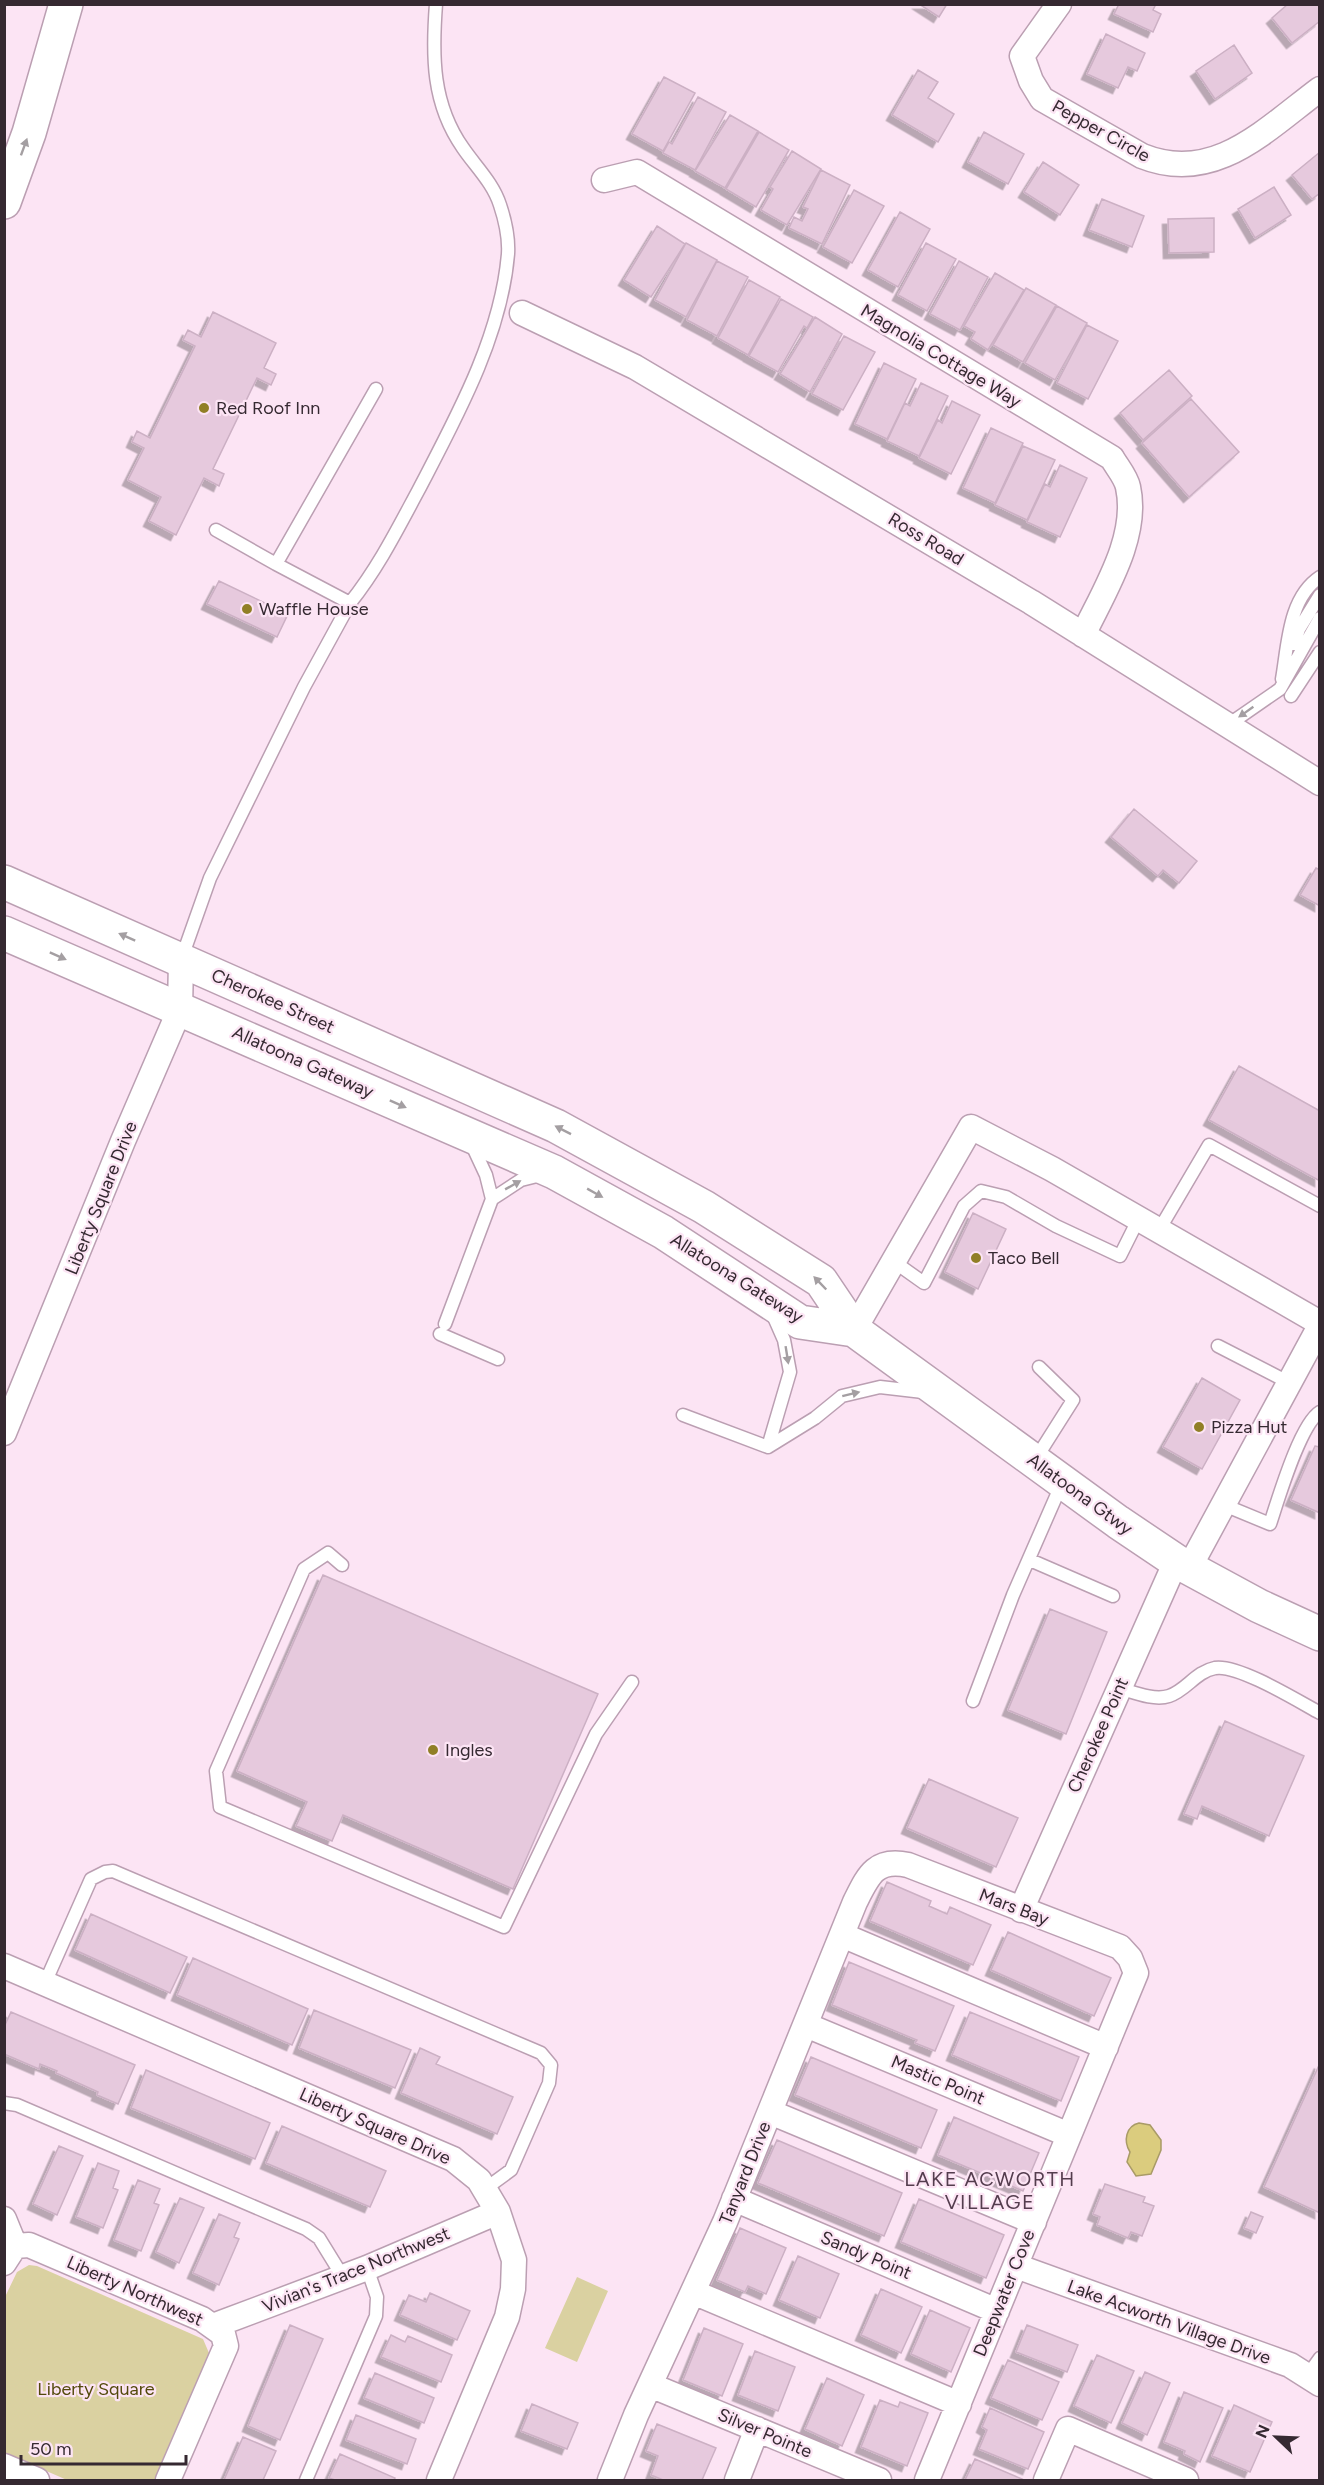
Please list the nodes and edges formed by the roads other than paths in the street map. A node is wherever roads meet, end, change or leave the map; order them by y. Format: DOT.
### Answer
graph roads {
  1 [pos="66,4"];
  2 [pos="436,4"];
  3 [pos="1059,4"];
  4 [pos="1320,89"];
  5 [pos="604,180"];
  6 [pos="4,202"];
  7 [pos="522,313"];
  8 [pos="376,388"];
  9 [pos="216,530"];
  10 [pos="276,564"];
  11 [pos="1320,577"];
  12 [pos="1320,595"];
  13 [pos="350,603"];
  14 [pos="1320,618"];
  15 [pos="1320,632"];
  16 [pos="1083,634"];
  17 [pos="1320,652"];
  18 [pos="1285,692"];
  19 [pos="1228,725"];
  20 [pos="1320,783"];
  21 [pos="4,882"];
  22 [pos="4,933"];
  23 [pos="181,961"];
  24 [pos="180,1009"];
  25 [pos="365,1042"];
  26 [pos="462,1132"];
  27 [pos="557,1174"];
  28 [pos="492,1199"];
  29 [pos="1320,1206"];
  30 [pos="1149,1224"];
  31 [pos="893,1261"];
  32 [pos="767,1300"];
  33 [pos="1320,1324"];
  34 [pos="854,1330"];
  35 [pos="1218,1346"];
  36 [pos="498,1359"];
  37 [pos="1039,1366"];
  38 [pos="1290,1383"];
  39 [pos="942,1394"];
  40 [pos="1320,1412"];
  41 [pos="683,1414"];
  42 [pos="4,1433"];
  43 [pos="768,1447"];
  44 [pos="1034,1461"];
  45 [pos="1063,1482"];
  46 [pos="1224,1505"];
  47 [pos="1030,1560"];
  48 [pos="1182,1564"];
  49 [pos="342,1565"];
  50 [pos="1113,1596"];
  51 [pos="1320,1634"];
  52 [pos="632,1682"];
  53 [pos="1119,1688"];
  54 [pos="973,1701"];
  55 [pos="1320,1713"];
  56 [pos="879,1865"];
  57 [pos="1022,1910"];
  58 [pos="842,1935"];
  59 [pos="4,1966"];
  60 [pos="1136,1973"];
  61 [pos="45,1983"];
  62 [pos="806,2025"];
  63 [pos="1106,2047"];
  64 [pos="4,2103"];
  65 [pos="770,2112"];
  66 [pos="1070,2135"];
  67 [pos="484,2189"];
  68 [pos="734,2199"];
  69 [pos="498,2211"];
  70 [pos="4,2219"];
  71 [pos="1034,2222"];
  72 [pos="10,2254"];
  73 [pos="1016,2266"];
  74 [pos="367,2268"];
  75 [pos="343,2277"];
  76 [pos="693,2292"];
  77 [pos="997,2312"];
  78 [pos="213,2326"];
  79 [pos="1315,2372"];
  80 [pos="650,2385"];
  81 [pos="958,2404"];
  82 [pos="757,2429"];
  83 [pos="4,2466"];
  84 [pos="37,2481"];
  85 [pos="168,2481"];
  86 [pos="306,2481"];
  87 [pos="439,2481"];
  88 [pos="610,2481"];
  89 [pos="737,2481"];
  90 [pos="879,2481"];
  91 [pos="927,2481"];
  92 [pos="1046,2481"];
  93 [pos="1186,2481"];
  6 -- 1 [label="main road, one-way"];
  2 -- 13 [label="lane"];
  3 -- 4 [label="street, Pepper Circle"];
  5 -- 16 [label="street, Magnolia Cottage Way"];
  7 -- 16 [label="street, Ross Road"];
  8 -- 10 [label="lane"];
  9 -- 10 [label="lane"];
  10 -- 13 [label="lane"];
  11 -- 18 [label="lane"];
  12 -- 18 [label="lane"];
  13 -- 23 [label="lane"];
  14 -- 18 [label="lane"];
  15 -- 18 [label="lane"];
  16 -- 19 [label="street, Ross Road"];
  17 -- 18 [label="lane"];
  18 -- 19 [label="lane, one-way"];
  19 -- 20 [label="street, Ross Road"];
  23 -- 21 [label="main road, one-way"];
  22 -- 24 [label="main road, Allatoona Gateway, one-way"];
  23 -- 24 [label="street, Liberty Square Drive"];
  23 -- 25 [label="main road, Cherokee Street"];
  24 -- 26 [label="main road, Allatoona Gateway, one-way"];
  24 -- 42 [label="street, Liberty Square Drive"];
  34 -- 25 [label="main road, Allatoona Gateway, one-way"];
  26 -- 27 [label="main road, Allatoona Gateway"];
  26 -- 28 [label="lane"];
  28 -- 27 [label="lane, one-way"];
  27 -- 32 [label="main road, Allatoona Gateway, one-way"];
  28 -- 36 [label="lane"];
  29 -- 30 [label="lane"];
  30 -- 31 [label="lane"];
  30 -- 31 [label="street"];
  30 -- 33 [label="street"];
  31 -- 34 [label="street"];
  32 -- 34 [label="main road, Allatoona Gateway"];
  32 -- 43 [label="lane, one-way"];
  33 -- 38 [label="street, Cherokee Point"];
  34 -- 39 [label="main road, Allatoona Gtwy"];
  35 -- 38 [label="lane"];
  37 -- 44 [label="lane"];
  38 -- 46 [label="street, Cherokee Point"];
  43 -- 39 [label="lane, one-way"];
  39 -- 44 [label="main road, Allatoona Gtwy"];
  40 -- 46 [label="lane"];
  41 -- 43 [label="lane"];
  44 -- 45 [label="main road, Allatoona Gtwy"];
  45 -- 47 [label="lane"];
  45 -- 48 [label="main road, Allatoona Gtwy"];
  46 -- 48 [label="street, Cherokee Point"];
  47 -- 50 [label="lane"];
  47 -- 54 [label="lane"];
  48 -- 51 [label="main road, Allatoona Gtwy"];
  48 -- 53 [label="street, Cherokee Point"];
  49 -- 52 [label="lane"];
  53 -- 55 [label="lane"];
  53 -- 57 [label="street, Cherokee Point"];
  56 -- 57 [label="street, Mars Bay"];
  56 -- 58 [label="street, Tanyard Drive"];
  57 -- 60 [label="street, Mars Bay"];
  58 -- 62 [label="street, Tanyard Drive"];
  58 -- 63 [label="street"];
  59 -- 61 [label="street, Liberty Square Drive"];
  60 -- 63 [label="street, Deepwater Cove"];
  61 -- 67 [label="street, Liberty Square Drive"];
  61 -- 67 [label="lane"];
  62 -- 65 [label="street, Tanyard Drive"];
  62 -- 66 [label="street, Mastic Point"];
  63 -- 66 [label="street, Deepwater Cove"];
  64 -- 75 [label="lane"];
  65 -- 68 [label="street, Tanyard Drive"];
  65 -- 71 [label="street"];
  66 -- 71 [label="street, Deepwater Cove"];
  67 -- 69 [label="street, Liberty Square Drive"];
  68 -- 76 [label="street, Tanyard Drive"];
  68 -- 77 [label="street, Sandy Point"];
  69 -- 74 [label="street, Vivian's Trace Northwest"];
  69 -- 87 [label="street, Liberty Square Drive"];
  70 -- 72 [label="street"];
  71 -- 73 [label="street, Deepwater Cove"];
  72 -- 78 [label="street, Liberty Northwest"];
  73 -- 77 [label="street, Deepwater Cove"];
  73 -- 79 [label="street, Lake Acworth Village Drive"];
  74 -- 75 [label="street, Vivian's Trace Northwest"];
  74 -- 86 [label="lane"];
  75 -- 78 [label="street, Vivian's Trace Northwest"];
  76 -- 80 [label="street, Tanyard Drive"];
  76 -- 81 [label="street"];
  77 -- 81 [label="street, Deepwater Cove"];
  78 -- 85 [label="street, Liberty Northwest"];
  80 -- 82 [label="street, Silver Pointe"];
  80 -- 88 [label="street, Tanyard Drive"];
  81 -- 91 [label="street, Deepwater Cove"];
  82 -- 89 [label="street"];
  82 -- 90 [label="street, Silver Pointe"];
  83 -- 84 [label="street"];
  92 -- 93 [label="street"];
}
